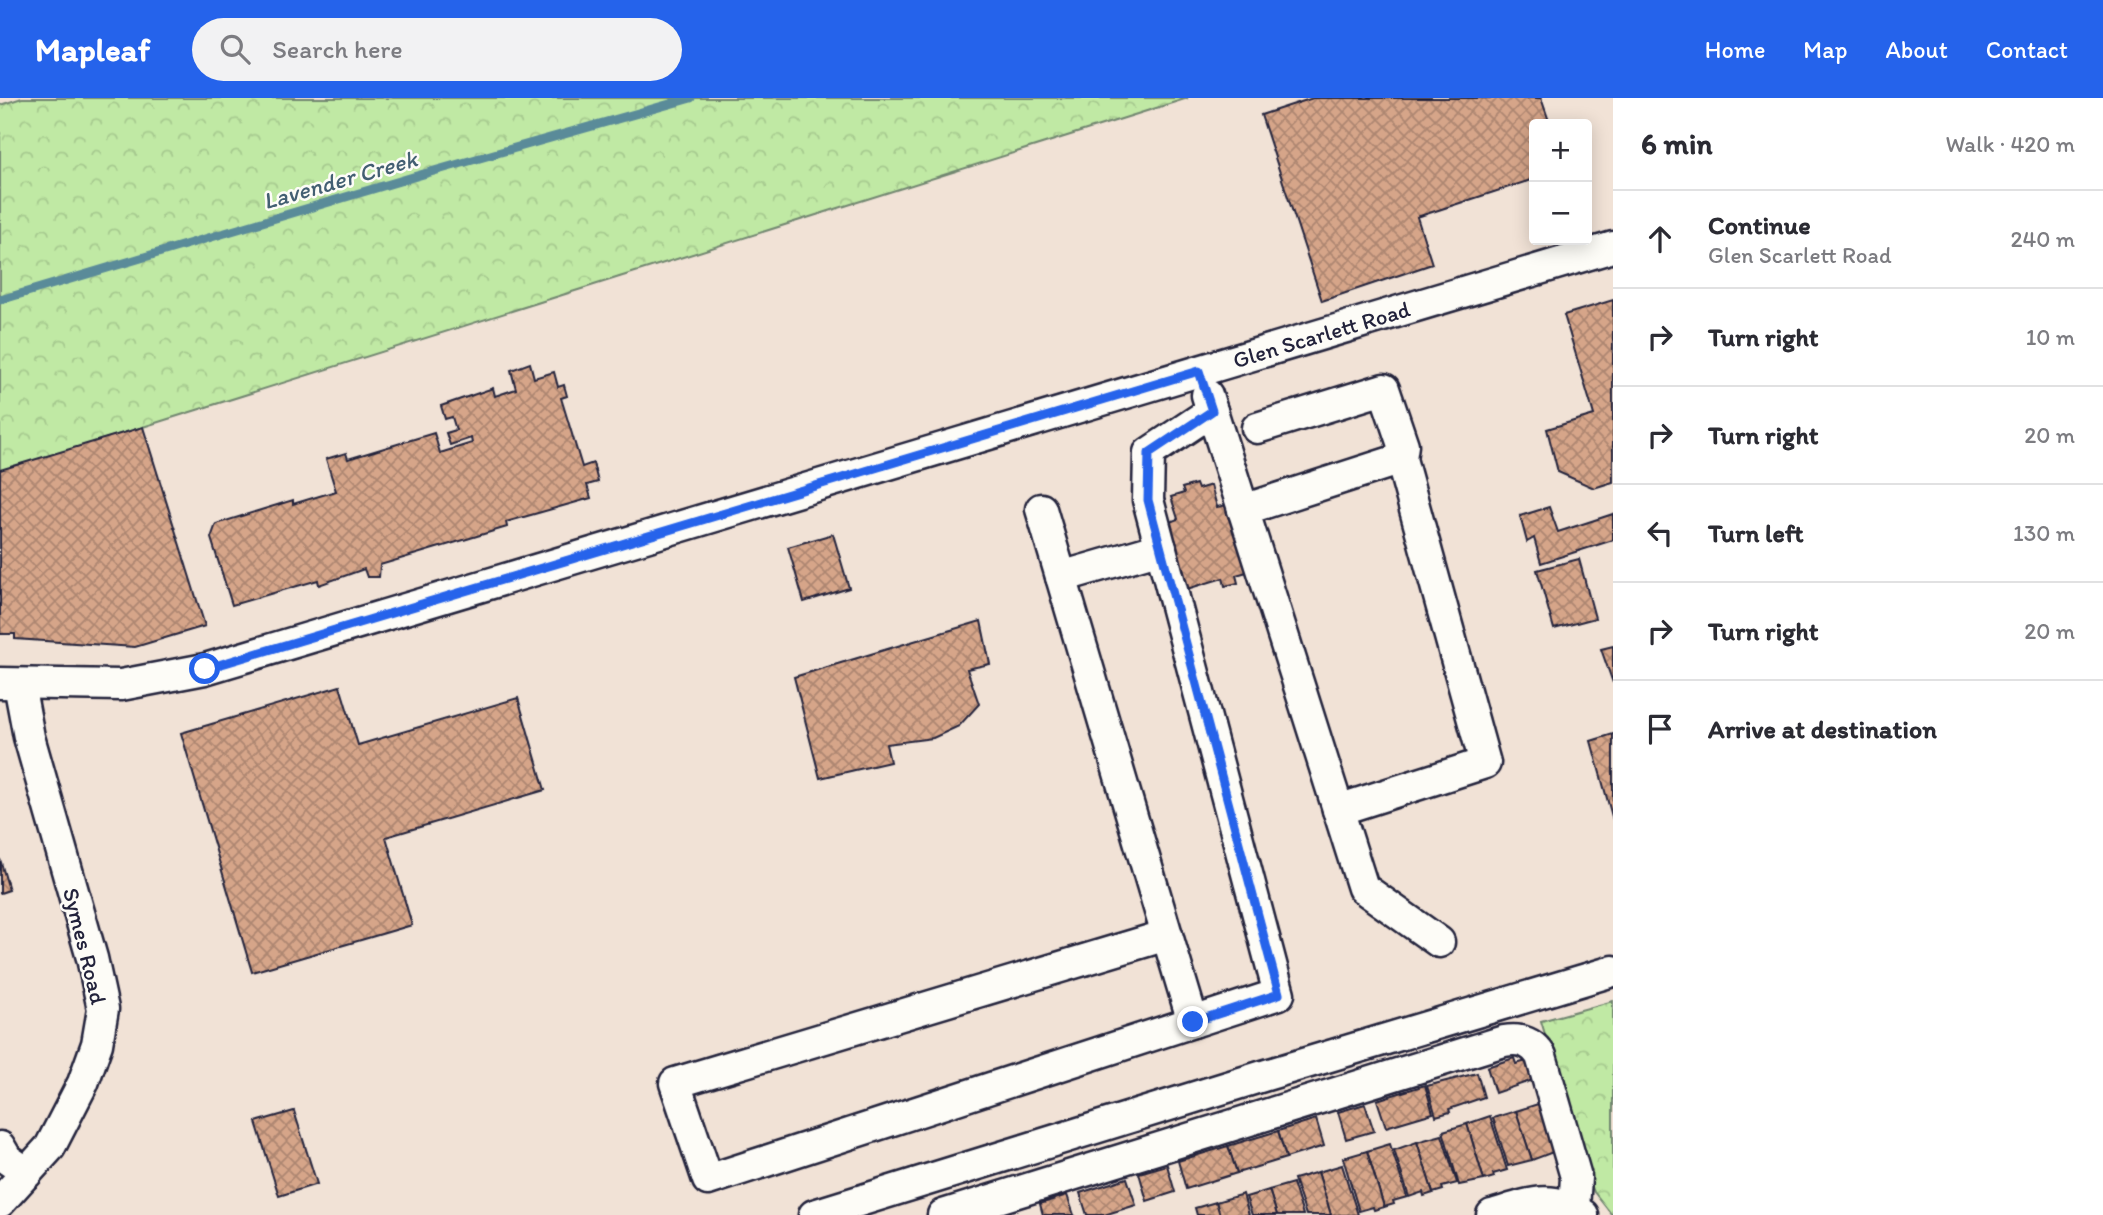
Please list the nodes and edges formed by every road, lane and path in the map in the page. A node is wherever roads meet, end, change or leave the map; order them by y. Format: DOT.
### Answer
graph roads {
  1 [pos="1613,247"];
  2 [pos="1199,371"];
  3 [pos="1212,411"];
  4 [pos="1257,428"];
  5 [pos="1401,459"];
  6 [pos="1041,509"];
  7 [pos="1244,510"];
  8 [pos="1161,548"];
  9 [pos="1061,577"];
  10 [pos="9,684"];
  11 [pos="1338,810"];
  12 [pos="1167,935"];
  13 [pos="1439,942"];
  14 [pos="1613,971"];
  15 [pos="1193,1022"];
  16 [pos="0,1147"];
  17 [pos="27,1173"];
  18 [pos="0,1202"];
  19 [pos="1578,1212"];
  20 [pos="814,1215"];
  21 [pos="943,1215"];
  22 [pos="1492,1215"];
  1 -- 2 [label="street, Glen Scarlett Road"];
  2 -- 3 [label="street"];
  2 -- 10 [label="street, Glen Scarlett Road"];
  3 -- 7 [label="street"];
  3 -- 8 [label="street"];
  4 -- 5 [label="street"];
  5 -- 7 [label="street"];
  5 -- 11 [label="street"];
  6 -- 9 [label="street"];
  7 -- 11 [label="street"];
  8 -- 9 [label="street"];
  8 -- 15 [label="street"];
  9 -- 12 [label="street"];
  10 -- 17 [label="street, Symes Road"];
  11 -- 13 [label="street"];
  12 -- 15 [label="street"];
  12 -- 15 [label="street"];
  14 -- 20 [label="street"];
  16 -- 17 [label="street"];
  17 -- 18 [label="street, Symes Road"];
  19 -- 21 [label="street"];
  19 -- 22 [label="street"];
}
